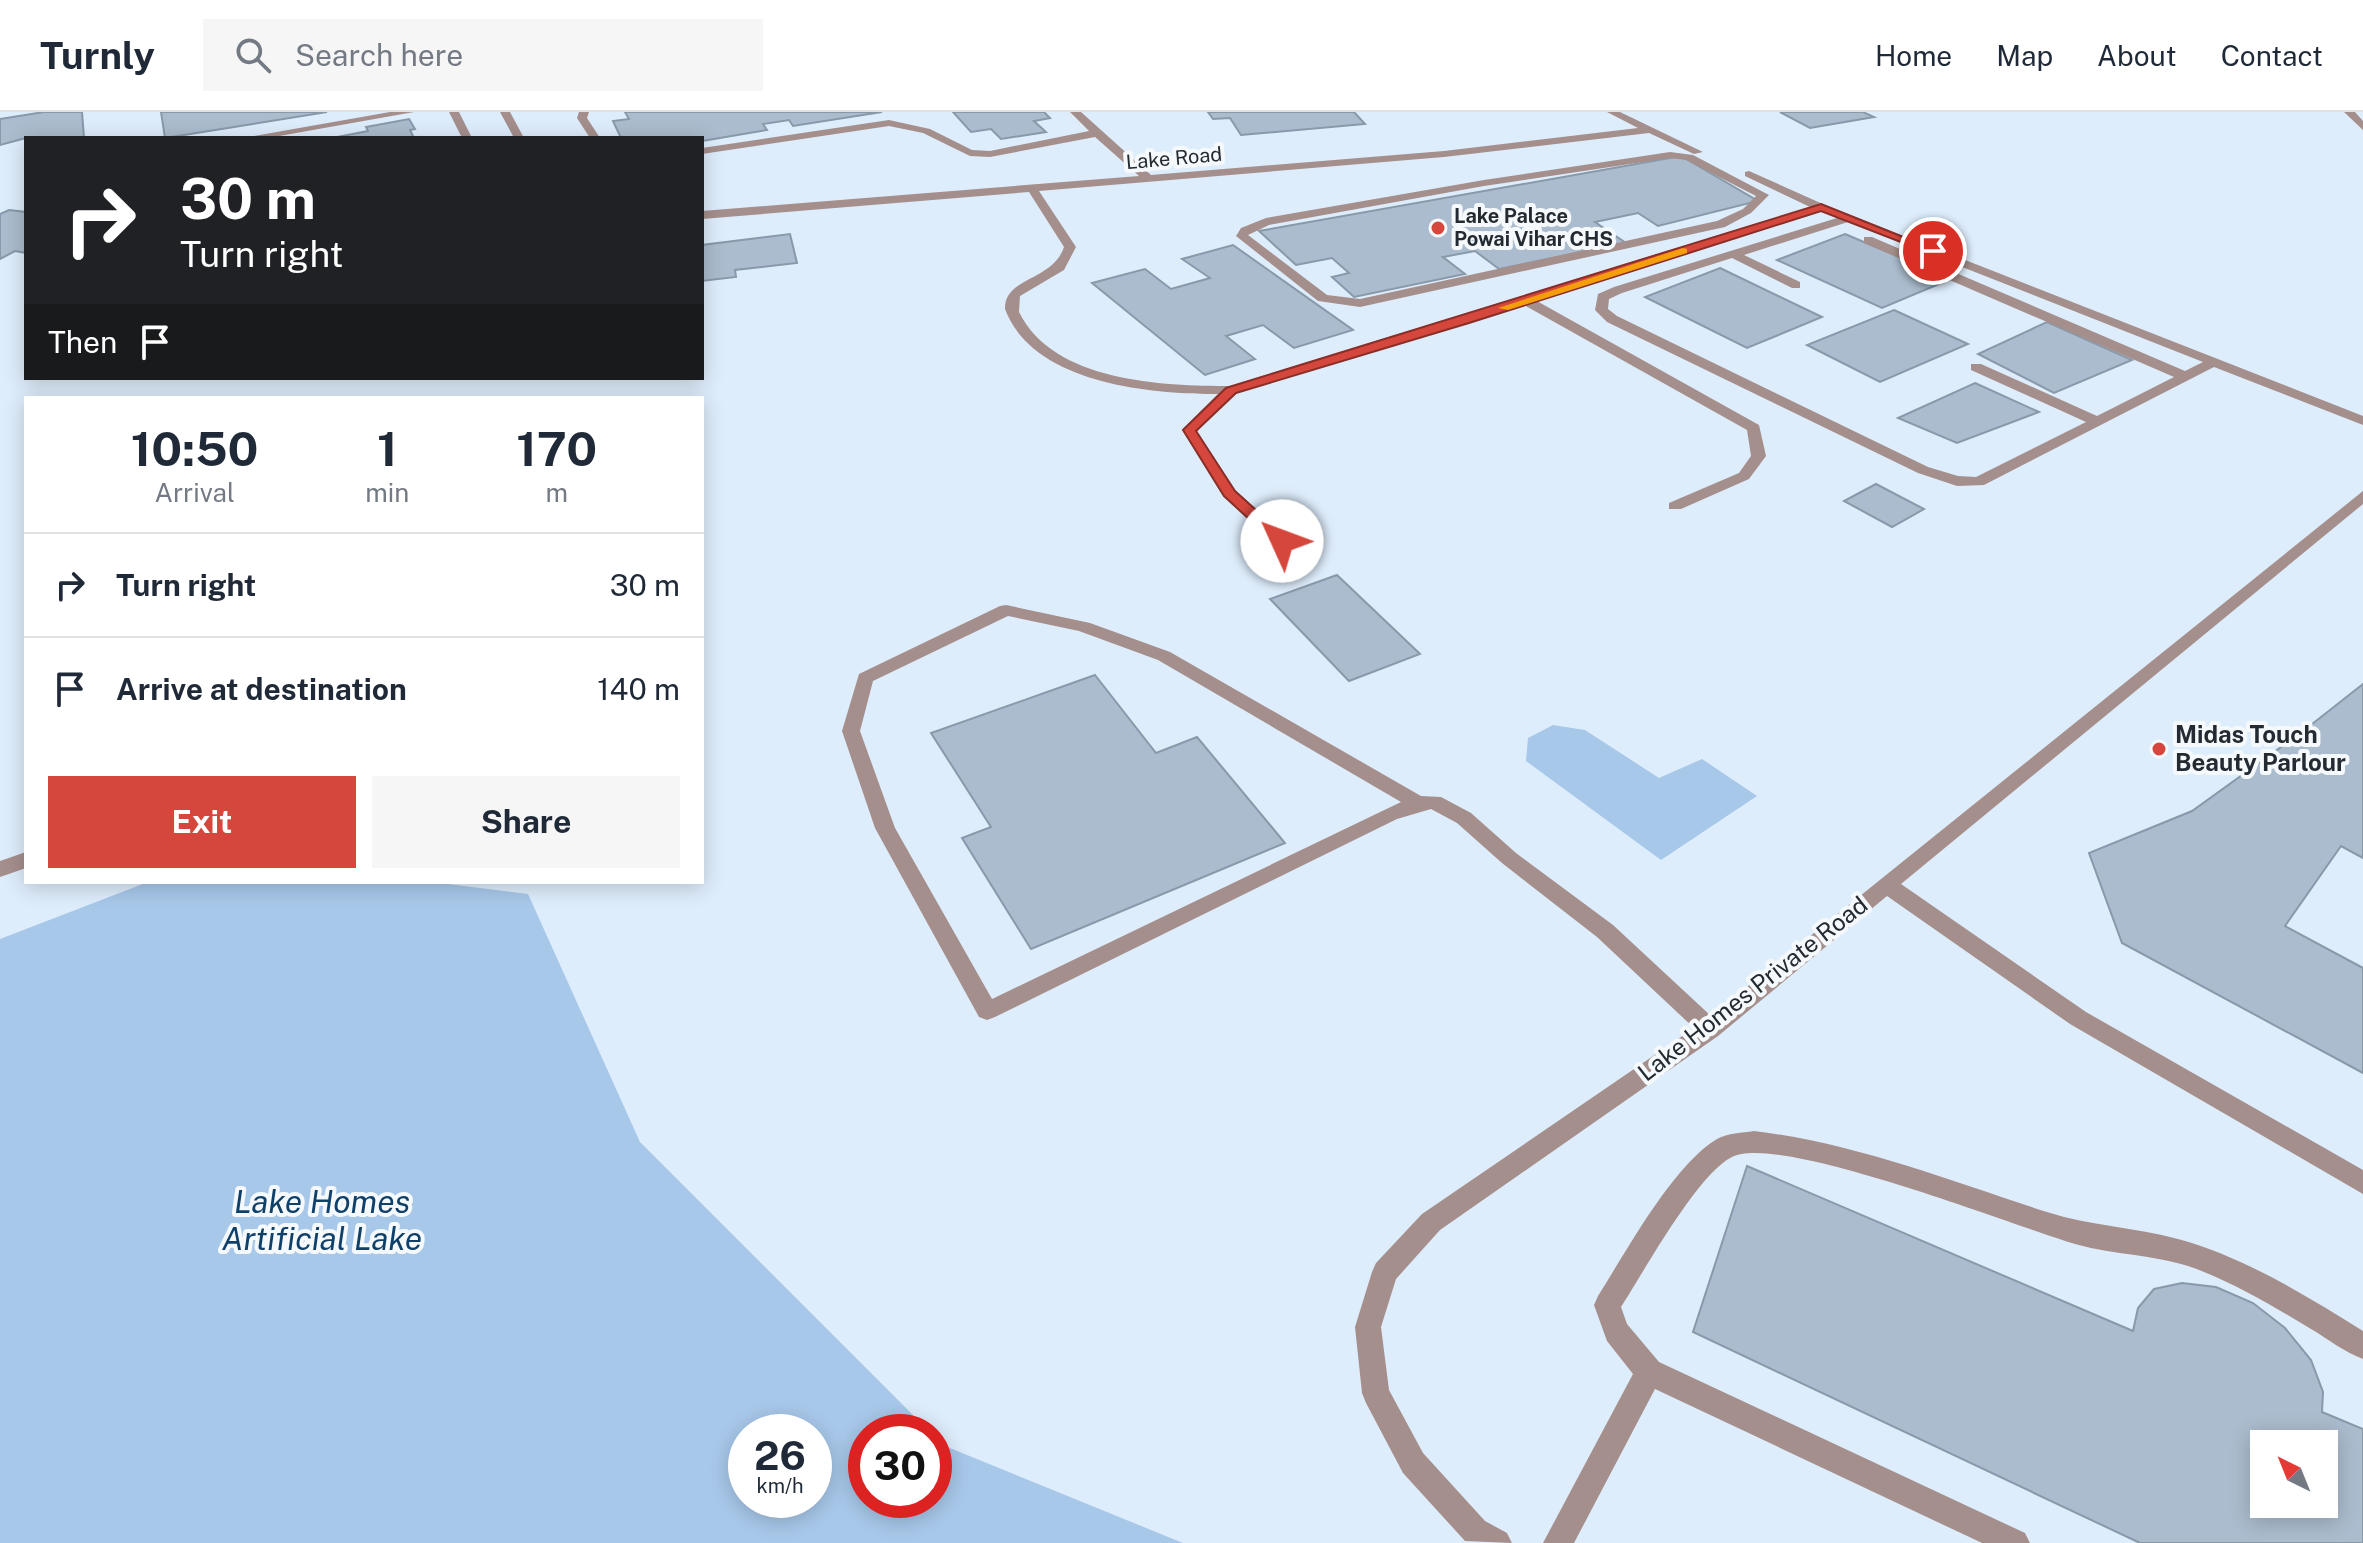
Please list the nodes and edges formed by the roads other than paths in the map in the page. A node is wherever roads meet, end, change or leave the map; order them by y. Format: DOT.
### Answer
graph roads {
  1 [pos="409,112"];
  2 [pos="454,112"];
  3 [pos="505,112"];
  4 [pos="584,112"];
  5 [pos="1075,112"];
  6 [pos="1612,112"];
  7 [pos="2349,112"];
  8 [pos="2363,127"];
  9 [pos="1648,130"];
  10 [pos="1097,133"];
  11 [pos="260,136"];
  12 [pos="466,136"];
  13 [pos="518,136"];
  14 [pos="594,136"];
  15 [pos="704,151"];
  16 [pos="1444,154"];
  17 [pos="1463,168"];
  18 [pos="1148,178"];
  19 [pos="1759,179"];
  20 [pos="1742,184"];
  21 [pos="1032,188"];
  22 [pos="1821,207"];
  23 [pos="704,215"];
  24 [pos="1848,218"];
  25 [pos="1831,224"];
  26 [pos="1731,253"];
  27 [pos="1796,285"];
  28 [pos="1527,301"];
  29 [pos="2216,361"];
  30 [pos="1976,367"];
  31 [pos="2186,377"];
  32 [pos="1231,390"];
  33 [pos="2097,421"];
  34 [pos="2363,421"];
  35 [pos="2363,496"];
  36 [pos="1675,506"];
  37 [pos="1282,541"];
  38 [pos="1418,803"];
  39 [pos="24,861"];
  40 [pos="0,869"];
  41 [pos="1887,885"];
  42 [pos="1710,1029"];
  43 [pos="2363,1183"];
  44 [pos="2363,1346"];
  45 [pos="1649,1372"];
  46 [pos="1497,1543"];
  47 [pos="1558,1543"];
  48 [pos="2015,1543"];
  1 -- 11 [label="street"];
  2 -- 12 [label="street"];
  3 -- 13 [label="street"];
  4 -- 14 [label="street"];
  5 -- 10 [label="street"];
  6 -- 9 [label="street"];
  7 -- 8 [label="street"];
  9 -- 16 [label="street, Lake Road"];
  9 -- 19 [label="street"];
  10 -- 15 [label="street"];
  10 -- 18 [label="street"];
  16 -- 17 [label="street"];
  16 -- 18 [label="street, Lake Road"];
  18 -- 21 [label="street, Lake Road"];
  19 -- 20 [label="street"];
  19 -- 22 [label="street"];
  20 -- 20 [label="street"];
  21 -- 23 [label="street, Lake Road"];
  21 -- 32 [label="street"];
  22 -- 24 [label="street"];
  22 -- 28 [label="street"];
  24 -- 25 [label="street"];
  24 -- 29 [label="street"];
  25 -- 26 [label="street"];
  25 -- 31 [label="street"];
  26 -- 27 [label="street"];
  26 -- 33 [label="street"];
  28 -- 32 [label="street"];
  28 -- 36 [label="street"];
  29 -- 31 [label="street"];
  29 -- 34 [label="street"];
  30 -- 33 [label="street"];
  31 -- 33 [label="street"];
  32 -- 37 [label="street"];
  35 -- 41 [label="street, Lake Homes Private Road"];
  38 -- 38 [label="street"];
  38 -- 42 [label="street"];
  39 -- 40 [label="street"];
  41 -- 42 [label="street, Lake Homes Private Road"];
  41 -- 43 [label="street"];
  42 -- 46 [label="street, Lake Homes Private Road"];
  44 -- 45 [label="street"];
  45 -- 47 [label="street"];
  45 -- 48 [label="street"];
}
